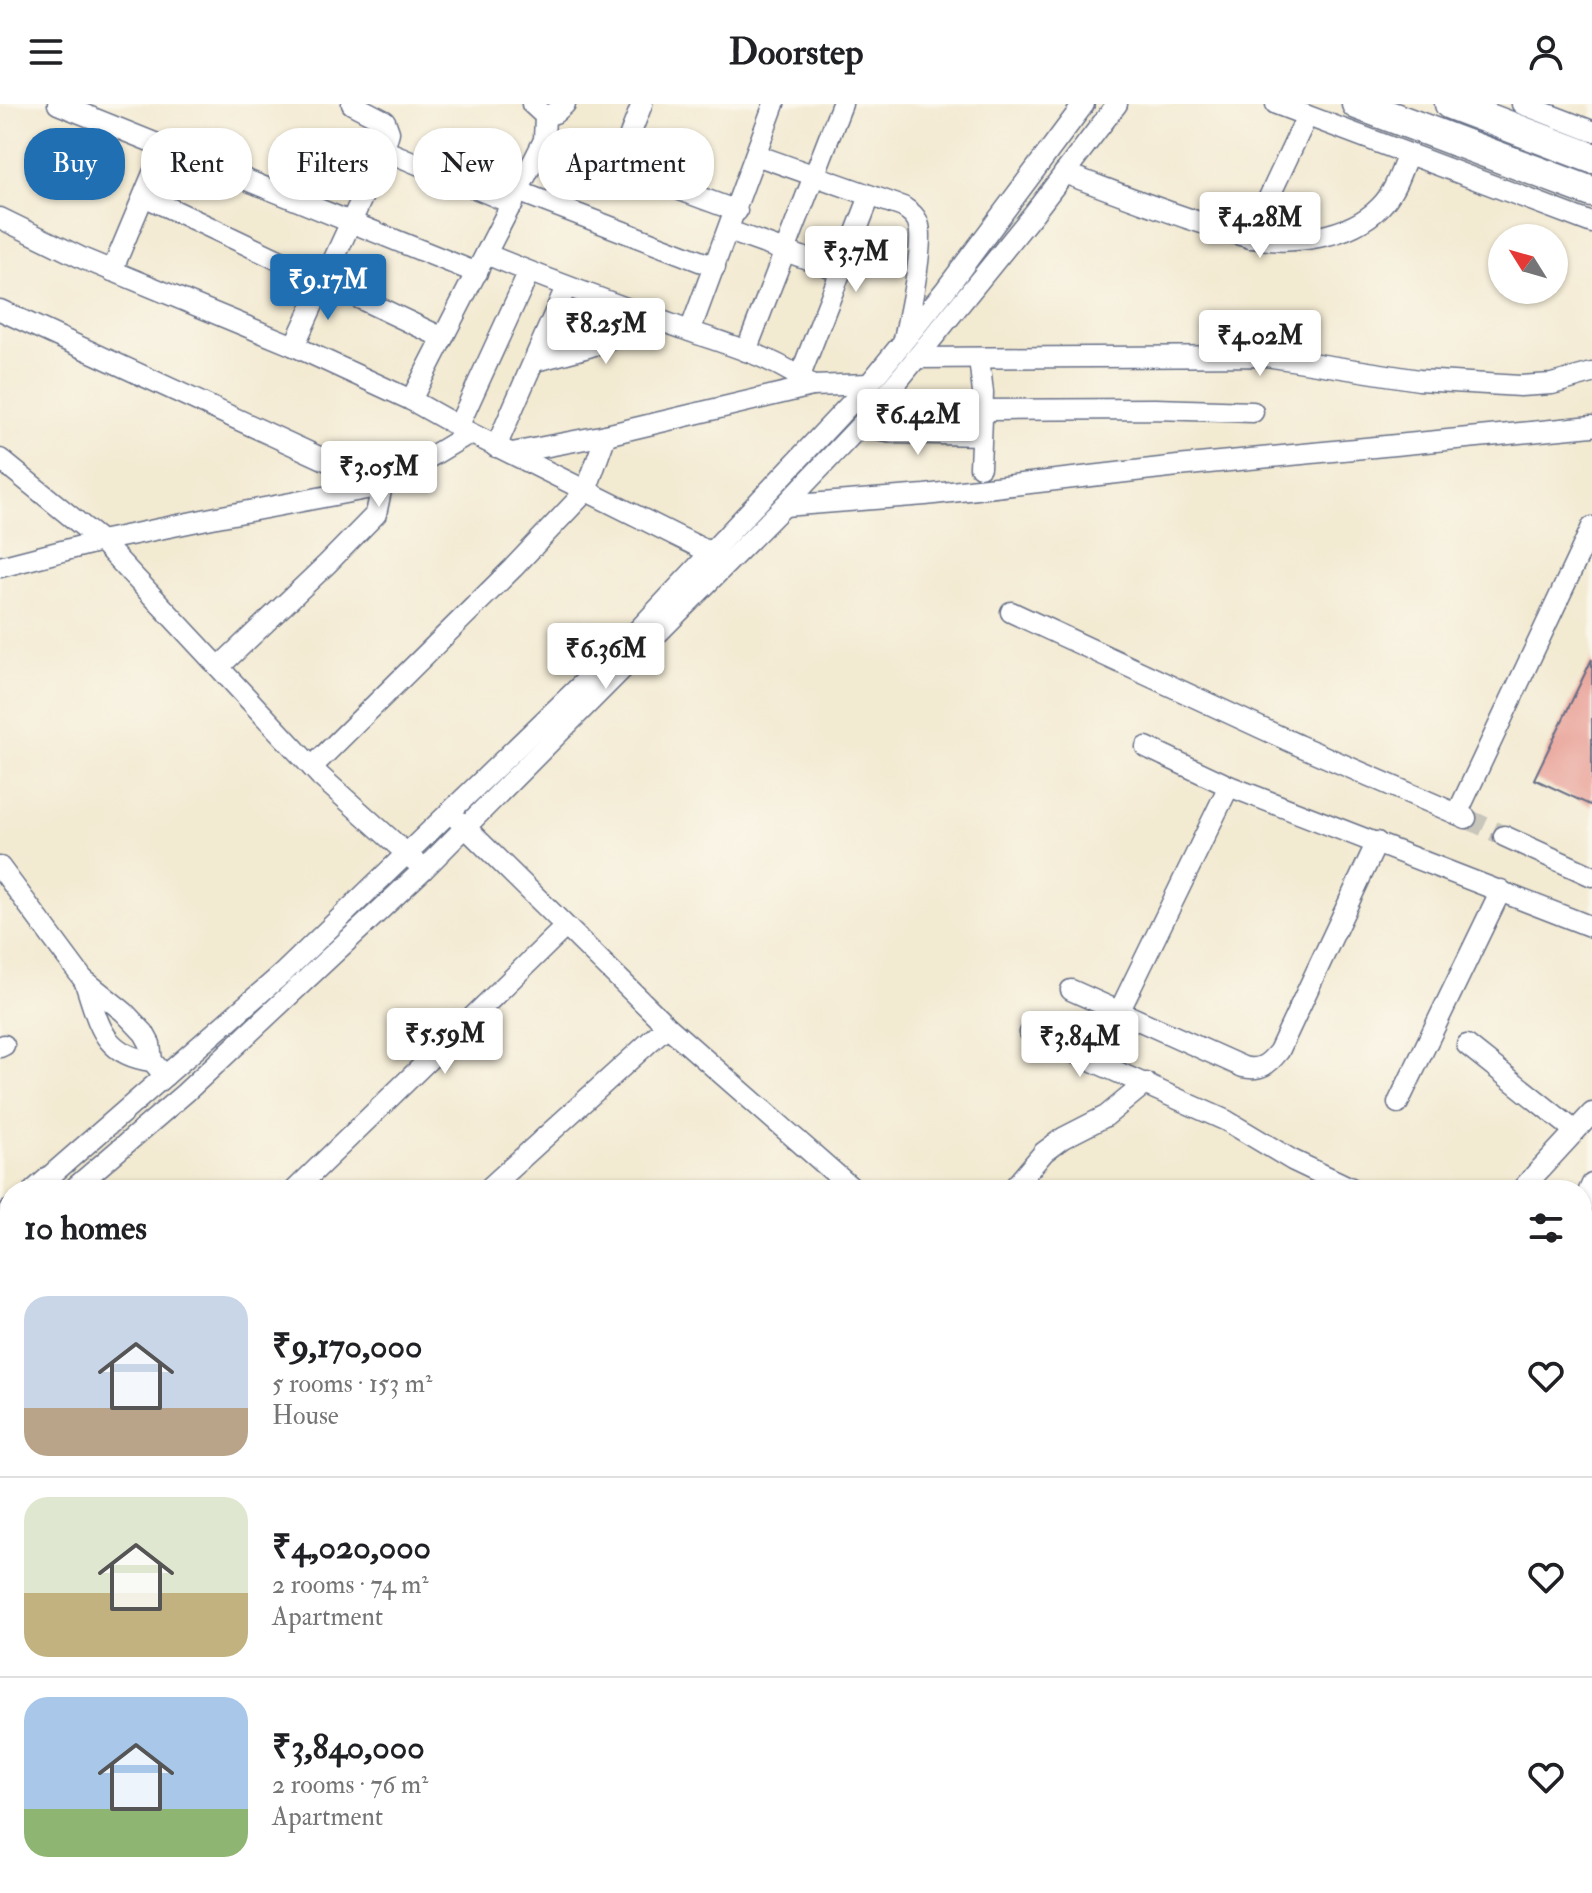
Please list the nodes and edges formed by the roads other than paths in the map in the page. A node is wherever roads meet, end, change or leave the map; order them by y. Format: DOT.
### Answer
graph roads {
  1 [pos="58,104"];
  2 [pos="352,104"];
  3 [pos="565,104"];
  4 [pos="642,104"];
  5 [pos="774,104"];
  6 [pos="842,104"];
  7 [pos="1084,104"];
  8 [pos="1117,104"];
  9 [pos="1276,104"];
  10 [pos="1357,104"];
  11 [pos="1450,104"];
  12 [pos="1522,104"];
  13 [pos="538,110"];
  14 [pos="1307,116"];
  15 [pos="388,128"];
  16 [pos="633,128"];
  17 [pos="1592,131"];
  18 [pos="141,138"];
  19 [pos="538,152"];
  20 [pos="1408,154"];
  21 [pos="756,155"];
  22 [pos="1592,158"];
  23 [pos="1064,173"];
  24 [pos="815,178"];
  25 [pos="252,182"];
  26 [pos="522,186"];
  27 [pos="1592,192"];
  28 [pos="870,196"];
  29 [pos="142,200"];
  30 [pos="152,200"];
  31 [pos="360,200"];
  32 [pos="515,200"];
  33 [pos="522,200"];
  34 [pos="706,200"];
  35 [pos="737,211"];
  36 [pos="0,218"];
  37 [pos="350,221"];
  38 [pos="1592,223"];
  39 [pos="729,231"];
  40 [pos="1250,238"];
  41 [pos="785,251"];
  42 [pos="486,254"];
  43 [pos="715,267"];
  44 [pos="112,271"];
  45 [pos="841,271"];
  46 [pos="529,272"];
  47 [pos="477,273"];
  48 [pos="322,281"];
  49 [pos="566,287"];
  50 [pos="0,310"];
  51 [pos="656,318"];
  52 [pos="690,331"];
  53 [pos="443,338"];
  54 [pos="294,346"];
  55 [pos="910,350"];
  56 [pos="746,351"];
  57 [pos="979,358"];
  58 [pos="535,361"];
  59 [pos="1592,373"];
  60 [pos="806,381"];
  61 [pos="869,384"];
  62 [pos="411,400"];
  63 [pos="983,410"];
  64 [pos="1253,412"];
  65 [pos="860,426"];
  66 [pos="1592,426"];
  67 [pos="464,430"];
  68 [pos="606,435"];
  69 [pos="980,435"];
  70 [pos="504,450"];
  71 [pos="0,459"];
  72 [pos="980,467"];
  73 [pos="382,486"];
  74 [pos="586,491"];
  75 [pos="784,506"];
  76 [pos="1592,527"];
  77 [pos="101,541"];
  78 [pos="710,553"];
  79 [pos="729,562"];
  80 [pos="0,567"];
  81 [pos="1011,612"];
  82 [pos="219,667"];
  83 [pos="1146,747"];
  84 [pos="312,767"];
  85 [pos="1229,786"];
  86 [pos="449,812"];
  87 [pos="466,829"];
  88 [pos="1504,836"];
  89 [pos="1377,842"];
  90 [pos="406,853"];
  91 [pos="0,867"];
  92 [pos="424,869"];
  93 [pos="1592,876"];
  94 [pos="1501,890"];
  95 [pos="1592,927"];
  96 [pos="564,928"];
  97 [pos="83,979"];
  98 [pos="1071,990"];
  99 [pos="1119,1012"];
  100 [pos="667,1026"];
  101 [pos="1030,1033"];
  102 [pos="1467,1045"];
  103 [pos="159,1069"];
  104 [pos="1146,1083"];
  105 [pos="1398,1103"];
  106 [pos="1592,1113"];
  107 [pos="1575,1131"];
  108 [pos="60,1168"];
  109 [pos="46,1180"];
  110 [pos="71,1180"];
  111 [pos="87,1180"];
  112 [pos="305,1180"];
  113 [pos="498,1180"];
  114 [pos="843,1180"];
  115 [pos="1020,1180"];
  116 [pos="1334,1180"];
  117 [pos="1530,1180"];
  1 -- 18 [label="street"];
  2 -- 15 [label="street"];
  3 -- 13 [label="street"];
  4 -- 16 [label="street"];
  5 -- 21 [label="street"];
  6 -- 24 [label="street"];
  7 -- 55 [label="street"];
  8 -- 23 [label="street"];
  9 -- 14 [label="street"];
  10 -- 27 [label="highway"];
  11 -- 22 [label="highway"];
  12 -- 17 [label="street"];
  14 -- 20 [label="street"];
  14 -- 40 [label="street"];
  19 -- 26 [label="street"];
  20 -- 38 [label="street"];
  20 -- 40 [label="street"];
  21 -- 24 [label="street"];
  21 -- 35 [label="street"];
  23 -- 40 [label="street"];
  23 -- 55 [label="street"];
  24 -- 28 [label="street"];
  24 -- 41 [label="street"];
  25 -- 37 [label="street"];
  28 -- 45 [label="street"];
  28 -- 55 [label="street"];
  29 -- 44 [label="street"];
  30 -- 48 [label="street"];
  31 -- 37 [label="street"];
  32 -- 42 [label="street"];
  33 -- 43 [label="street"];
  34 -- 35 [label="street"];
  35 -- 39 [label="street"];
  36 -- 44 [label="street"];
  37 -- 47 [label="street"];
  37 -- 48 [label="street"];
  39 -- 41 [label="street"];
  39 -- 43 [label="street"];
  41 -- 45 [label="street"];
  41 -- 56 [label="street"];
  42 -- 46 [label="street"];
  42 -- 47 [label="street"];
  43 -- 52 [label="street"];
  44 -- 54 [label="street"];
  45 -- 60 [label="street"];
  46 -- 49 [label="street"];
  46 -- 67 [label="street"];
  47 -- 53 [label="street"];
  48 -- 53 [label="street"];
  48 -- 54 [label="street"];
  49 -- 51 [label="street"];
  49 -- 58 [label="street"];
  50 -- 73 [label="street"];
  51 -- 52 [label="street"];
  51 -- 58 [label="street"];
  52 -- 56 [label="street"];
  53 -- 62 [label="street"];
  54 -- 62 [label="street"];
  55 -- 57 [label="street"];
  55 -- 61 [label="street"];
  55 -- 65 [label="street"];
  56 -- 60 [label="street"];
  57 -- 59 [label="street"];
  57 -- 63 [label="street"];
  58 -- 70 [label="street"];
  60 -- 61 [label="street"];
  60 -- 68 [label="street"];
  61 -- 78 [label="street"];
  62 -- 67 [label="street"];
  63 -- 64 [label="street"];
  63 -- 69 [label="street"];
  65 -- 69 [label="street"];
  65 -- 75 [label="street"];
  66 -- 75 [label="street"];
  67 -- 70 [label="street"];
  67 -- 73 [label="street"];
  68 -- 70 [label="street"];
  68 -- 74 [label="street"];
  69 -- 72 [label="street"];
  70 -- 74 [label="street"];
  71 -- 77 [label="street"];
  73 -- 77 [label="street"];
  73 -- 82 [label="street"];
  74 -- 78 [label="street"];
  74 -- 84 [label="street"];
  75 -- 79 [label="street"];
  76 -- 81 [label="street"];
  77 -- 80 [label="street"];
  77 -- 82 [label="street"];
  78 -- 79 [label="street"];
  78 -- 86 [label="street"];
  79 -- 87 [label="street"];
  82 -- 84 [label="street"];
  83 -- 85 [label="street"];
  84 -- 90 [label="street"];
  85 -- 89 [label="street"];
  85 -- 99 [label="street"];
  86 -- 87 [label="street"];
  86 -- 90 [label="street"];
  87 -- 92 [label="street"];
  87 -- 96 [label="street"];
  88 -- 93 [label="street"];
  89 -- 94 [label="street"];
  89 -- 99 [label="street"];
  90 -- 92 [label="street"];
  90 -- 103 [label="street"];
  91 -- 97 [label="street"];
  92 -- 111 [label="street"];
  94 -- 95 [label="street"];
  94 -- 105 [label="street"];
  96 -- 100 [label="street"];
  96 -- 112 [label="street"];
  97 -- 103 [label="street"];
  97 -- 103 [label="street"];
  98 -- 99 [label="street"];
  100 -- 113 [label="street"];
  100 -- 114 [label="street"];
  101 -- 104 [label="street"];
  102 -- 107 [label="street"];
  103 -- 108 [label="street"];
  104 -- 115 [label="street"];
  104 -- 116 [label="street"];
  106 -- 107 [label="street"];
  107 -- 117 [label="street"];
  108 -- 109 [label="street"];
  108 -- 110 [label="street"];
}
